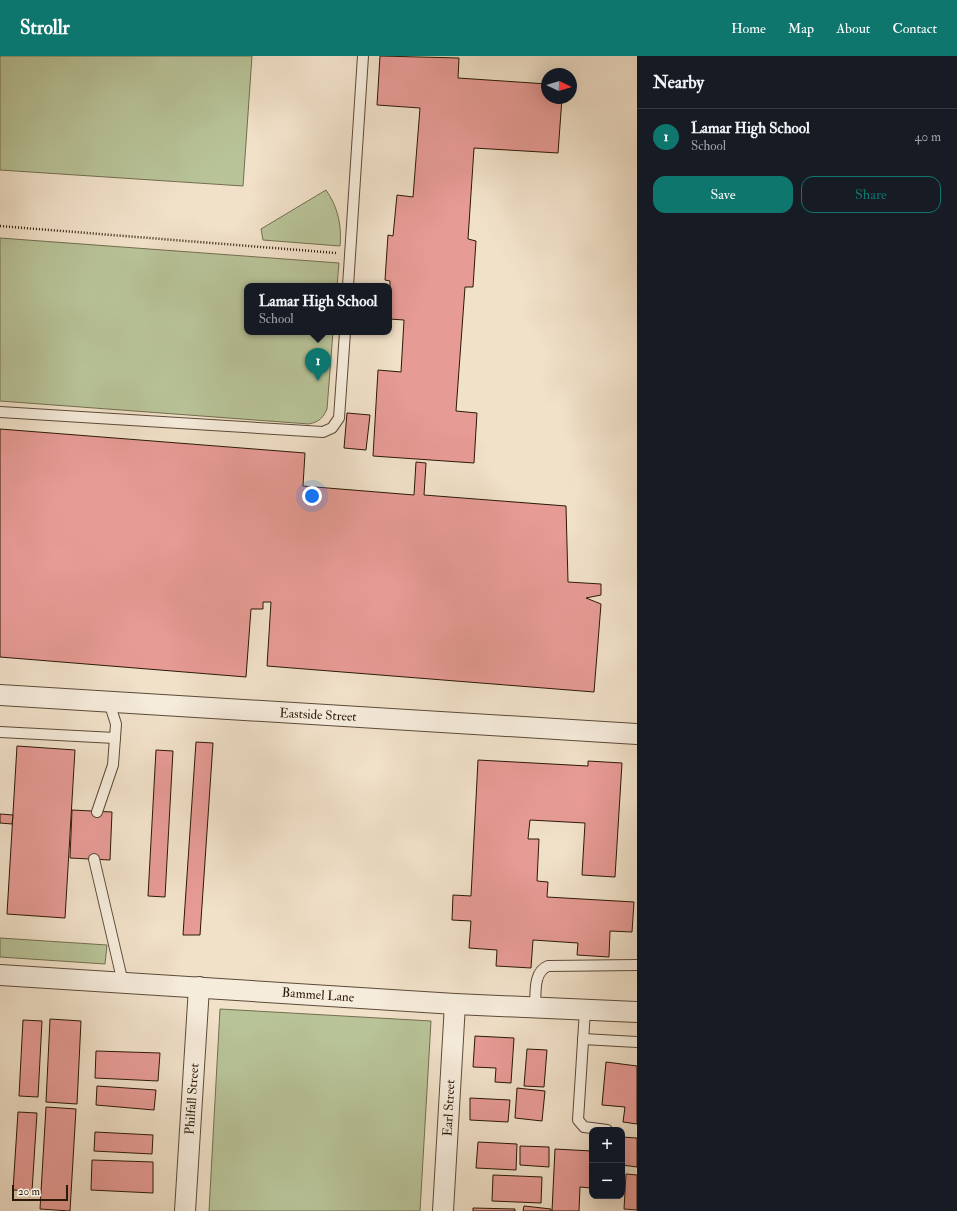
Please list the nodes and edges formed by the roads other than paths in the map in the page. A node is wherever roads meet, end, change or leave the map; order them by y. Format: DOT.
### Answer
graph roads {
  1 [pos="364,56"];
  2 [pos="348,283"];
  3 [pos="345,335"];
  4 [pos="0,412"];
  5 [pos="0,695"];
  6 [pos="108,702"];
  7 [pos="0,732"];
  8 [pos="637,734"];
  9 [pos="115,738"];
  10 [pos="97,812"];
  11 [pos="94,859"];
  12 [pos="637,965"];
  13 [pos="0,976"];
  14 [pos="123,983"];
  15 [pos="199,987"];
  16 [pos="456,1004"];
  17 [pos="536,1007"];
  18 [pos="585,1010"];
  19 [pos="637,1012"];
  20 [pos="583,1039"];
  21 [pos="637,1042"];
  22 [pos="589,1128"];
  23 [pos="185,1211"];
  24 [pos="443,1211"];
  1 -- 2 [label="lane"];
  3 -- 4 [label="lane"];
  5 -- 6 [label="street, Eastside Street"];
  6 -- 8 [label="street, Eastside Street"];
  6 -- 9 [label="lane"];
  7 -- 9 [label="lane"];
  9 -- 10 [label="lane"];
  11 -- 14 [label="lane"];
  12 -- 17 [label="lane"];
  13 -- 14 [label="street, Bammel Lane"];
  14 -- 15 [label="street, Bammel Lane"];
  15 -- 16 [label="street, Bammel Lane"];
  15 -- 23 [label="street, Philfall Street"];
  16 -- 17 [label="street, Bammel Lane"];
  16 -- 24 [label="street, Earl Street"];
  17 -- 18 [label="street, Bammel Lane"];
  18 -- 19 [label="street, Bammel Lane"];
  18 -- 20 [label="lane"];
  20 -- 21 [label="lane"];
  20 -- 22 [label="lane"];
}
